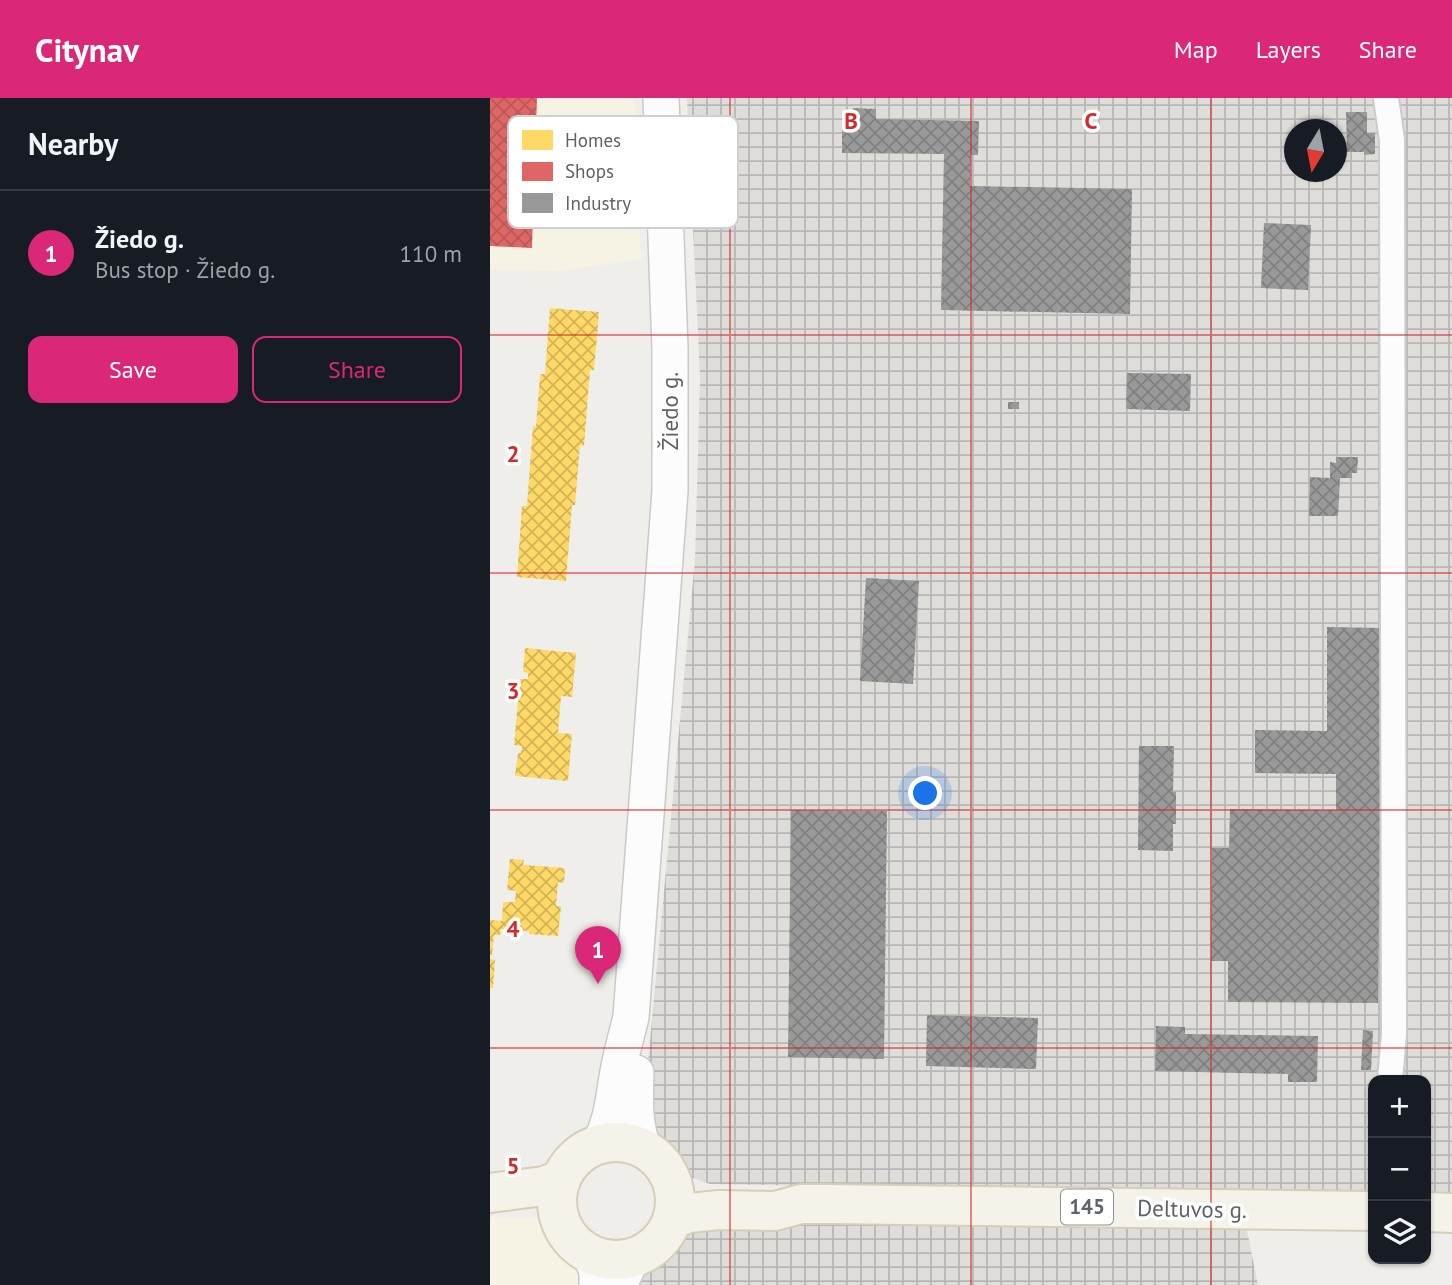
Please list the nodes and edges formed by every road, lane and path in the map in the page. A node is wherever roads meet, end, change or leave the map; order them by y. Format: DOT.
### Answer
graph roads {
  1 [pos="661,98"];
  2 [pos="1386,98"];
  3 [pos="662,116"];
  4 [pos="666,228"];
  5 [pos="631,1017"];
  6 [pos="1390,1075"];
  7 [pos="600,1143"];
  8 [pos="643,1148"];
  9 [pos="561,1180"];
  10 [pos="490,1193"];
  11 [pos="673,1201"];
  12 [pos="490,1205"];
  13 [pos="1368,1211"];
  14 [pos="1431,1212"];
  15 [pos="1452,1213"];
  16 [pos="560,1220"];
  17 [pos="594,1270"];
  18 [pos="626,1271"];
  1 -- 3 [label="street, Žiedo g."];
  2 -- 6 [label="street"];
  4 -- 5 [label="street, Žiedo g."];
  5 -- 7 [label="street, Žiedo g."];
  5 -- 8 [label="street, Žiedo g."];
  7 -- 8 [label="main road"];
  7 -- 9 [label="main road"];
  8 -- 11 [label="main road"];
  9 -- 10 [label="main road"];
  9 -- 16 [label="main road"];
  11 -- 13 [label="main road, Deltuvos g. / 145"];
  11 -- 18 [label="main road"];
  12 -- 16 [label="main road"];
  14 -- 15 [label="main road"];
  16 -- 17 [label="main road"];
  17 -- 18 [label="main road"];
}
